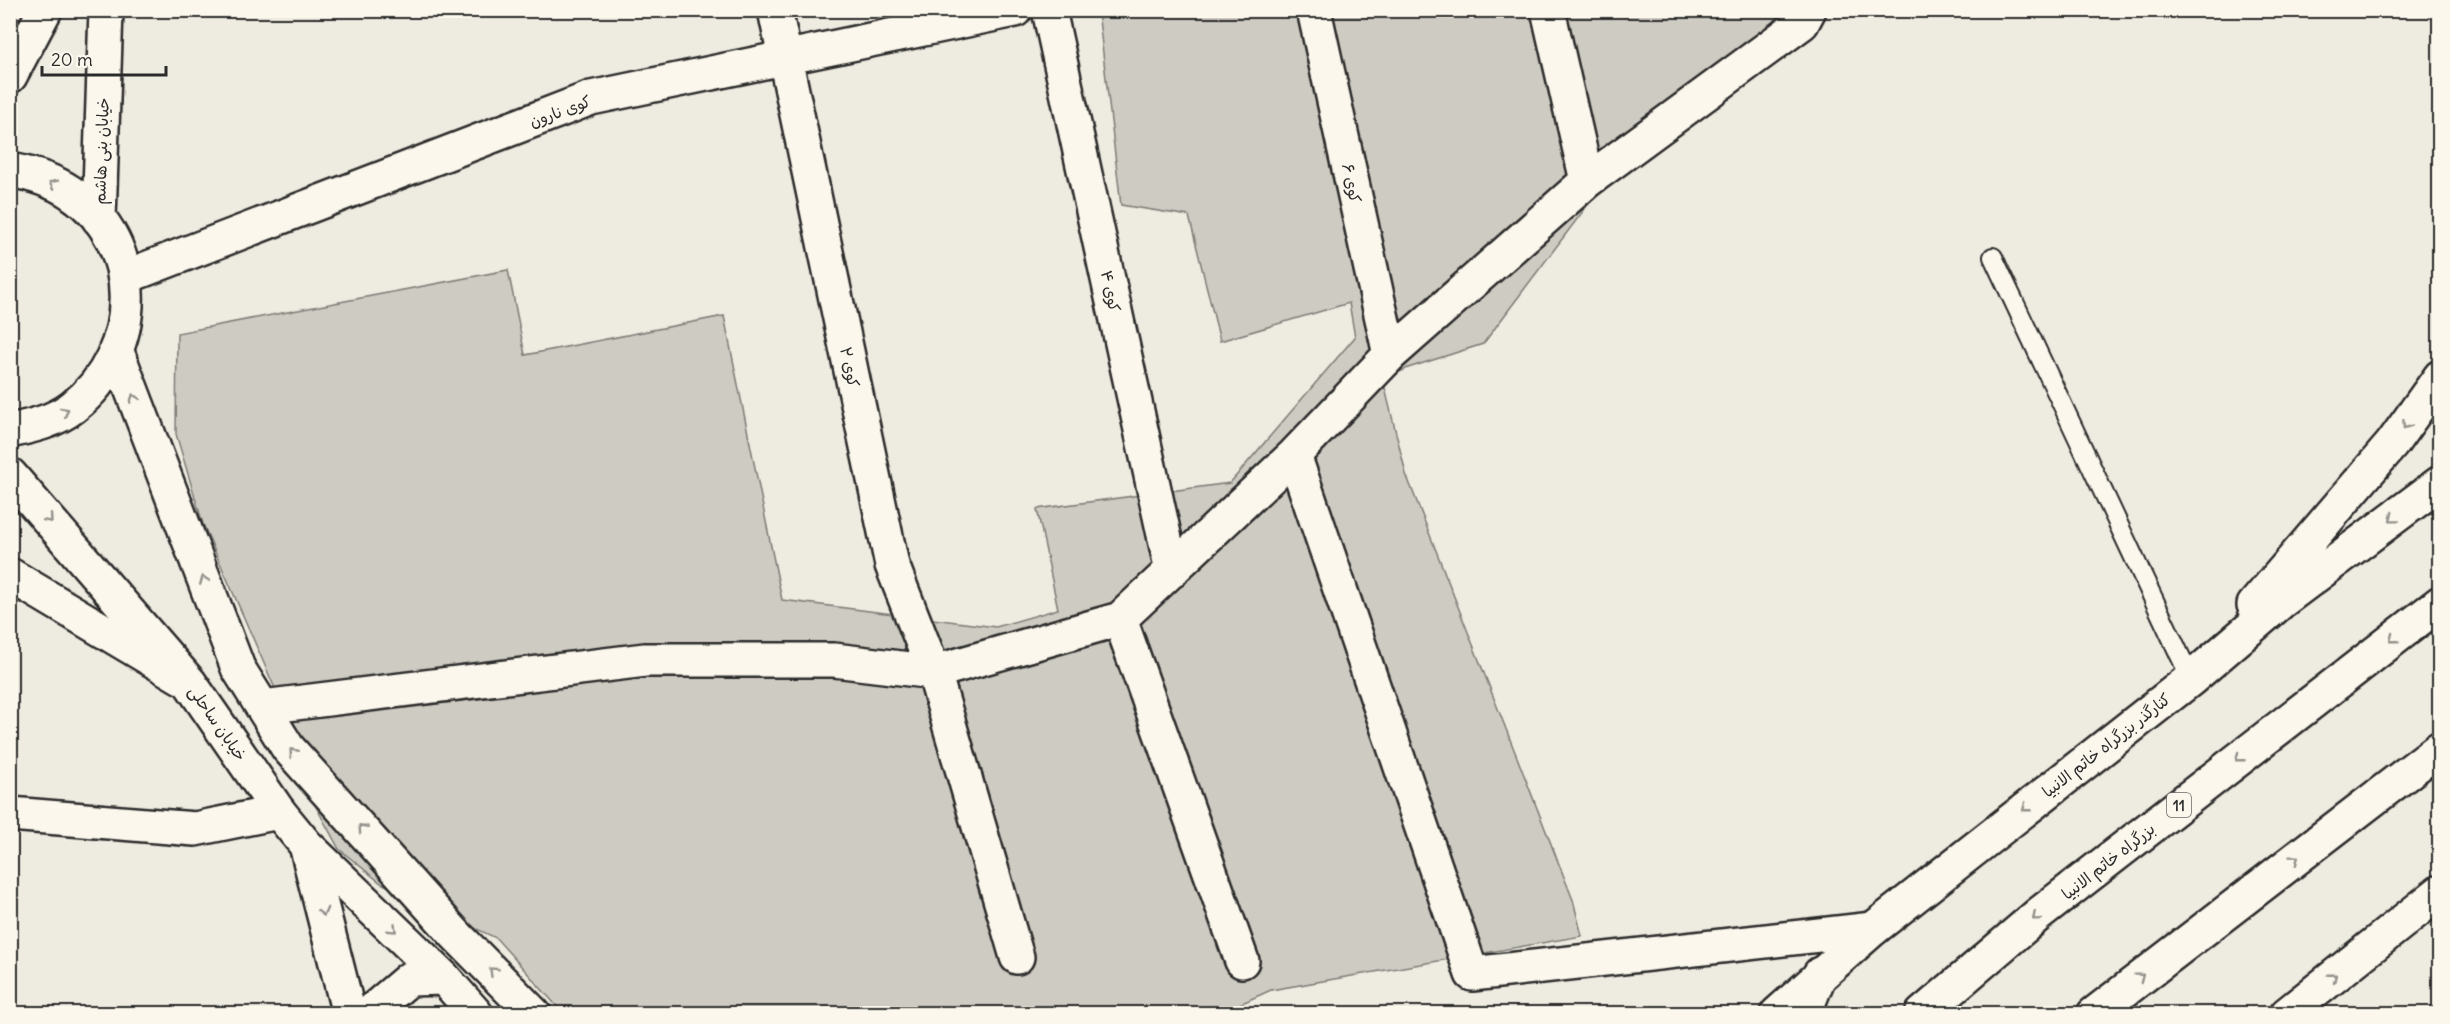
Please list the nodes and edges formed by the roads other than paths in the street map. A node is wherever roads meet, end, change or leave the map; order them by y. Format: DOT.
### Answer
graph roads {
  1 [pos="45,10"];
  2 [pos="106,10"];
  3 [pos="775,10"];
  4 [pos="1015,10"];
  5 [pos="1049,10"];
  6 [pos="1314,10"];
  7 [pos="1548,10"];
  8 [pos="1809,10"];
  9 [pos="784,57"];
  10 [pos="10,76"];
  11 [pos="10,170"];
  12 [pos="1587,181"];
  13 [pos="99,219"];
  14 [pos="1993,257"];
  15 [pos="125,277"];
  16 [pos="117,352"];
  17 [pos="1390,355"];
  18 [pos="2439,376"];
  19 [pos="10,431"];
  20 [pos="1294,455"];
  21 [pos="10,475"];
  22 [pos="2439,483"];
  23 [pos="1172,571"];
  24 [pos="10,575"];
  25 [pos="2439,603"];
  26 [pos="1120,619"];
  27 [pos="934,672"];
  28 [pos="2191,679"];
  29 [pos="190,683"];
  30 [pos="263,707"];
  31 [pos="2439,748"];
  32 [pos="279,812"];
  33 [pos="10,814"];
  34 [pos="306,845"];
  35 [pos="2439,892"];
  36 [pos="1873,929"];
  37 [pos="1017,957"];
  38 [pos="1242,961"];
  39 [pos="1820,974"];
  40 [pos="444,978"];
  41 [pos="2107,1010"];
  42 [pos="349,1014"];
  43 [pos="372,1014"];
  44 [pos="476,1014"];
  45 [pos="534,1014"];
  46 [pos="1777,1014"];
  47 [pos="1804,1014"];
  48 [pos="1922,1014"];
  49 [pos="2287,1014"];
  1 -- 10 [label="main road"];
  2 -- 13 [label="main road, خیابان بنی هاشم"];
  3 -- 9 [label="main road, کوی ۲"];
  4 -- 9 [label="main road, کوی نارون"];
  5 -- 23 [label="main road, کوی ۴"];
  6 -- 17 [label="main road, کوی ۶"];
  7 -- 12 [label="main road"];
  8 -- 12 [label="main road"];
  9 -- 15 [label="main road, کوی نارون"];
  9 -- 27 [label="main road, کوی ۲"];
  13 -- 11 [label="main road, one-way"];
  12 -- 17 [label="main road"];
  13 -- 15 [label="main road"];
  14 -- 28 [label="lane"];
  15 -- 16 [label="main road"];
  19 -- 16 [label="main road, one-way"];
  30 -- 16 [label="main road, one-way"];
  17 -- 20 [label="main road"];
  18 -- 28 [label="main road, one-way"];
  20 -- 23 [label="main road"];
  20 -- 36 [label="main road"];
  21 -- 29 [label="main road, خیابان ساحلی, one-way"];
  22 -- 28 [label="main road, کنارگذر بزرگراه خاتم الانبیا, one-way"];
  23 -- 26 [label="main road"];
  24 -- 29 [label="main road"];
  25 -- 48 [label="main road, بزرگراه خاتم الانبیا / 11, one-way"];
  26 -- 27 [label="main road"];
  26 -- 38 [label="main road"];
  27 -- 30 [label="main road"];
  27 -- 37 [label="main road, کوی ۲"];
  28 -- 36 [label="main road, کنارگذر بزرگراه خاتم الانبیا, one-way"];
  29 -- 32 [label="main road, خیابان ساحلی"];
  45 -- 30 [label="main road, one-way"];
  41 -- 31 [label="main road, one-way"];
  32 -- 33 [label="main road"];
  32 -- 34 [label="main road, خیابان ساحلی"];
  34 -- 40 [label="main road, one-way"];
  34 -- 42 [label="main road, خیابان ساحلی, one-way"];
  49 -- 35 [label="main road, one-way"];
  36 -- 39 [label="main road, کنارگذر بزرگراه خاتم الانبیا"];
  39 -- 46 [label="main road, کنارگذر بزرگراه خاتم الانبیا"];
  39 -- 47 [label="main road"];
  40 -- 43 [label="main road"];
  40 -- 44 [label="main road"];
}
